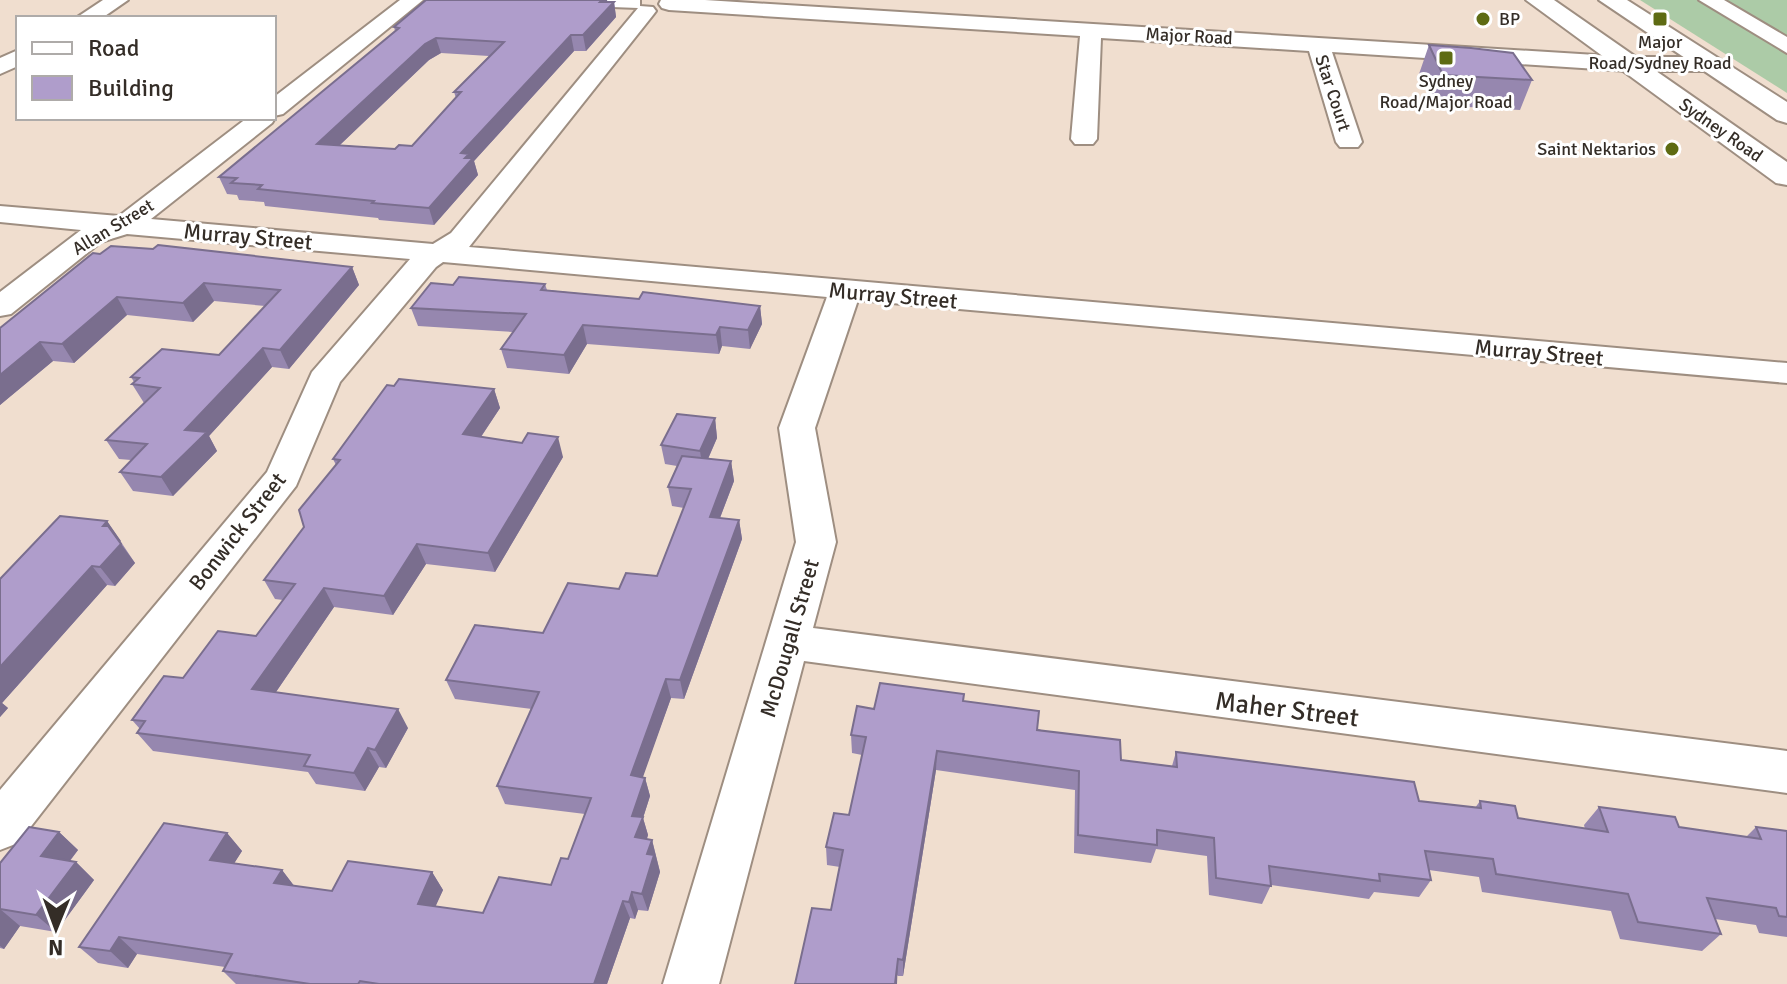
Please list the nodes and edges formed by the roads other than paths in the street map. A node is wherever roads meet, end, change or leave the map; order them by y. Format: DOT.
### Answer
graph roads {
  1 [pos="118,0"];
  2 [pos="413,0"];
  3 [pos="585,0"];
  4 [pos="1538,0"];
  5 [pos="1611,0"];
  6 [pos="1709,0"];
  7 [pos="650,4"];
  8 [pos="90,16"];
  9 [pos="1091,30"];
  10 [pos="1318,44"];
  11 [pos="1787,46"];
  12 [pos="1628,64"];
  13 [pos="1709,64"];
  14 [pos="276,107"];
  15 [pos="1787,114"];
  16 [pos="260,120"];
  17 [pos="1084,139"];
  18 [pos="1349,142"];
  19 [pos="1787,176"];
  20 [pos="0,214"];
  21 [pos="123,226"];
  22 [pos="443,252"];
  23 [pos="845,291"];
  24 [pos="0,307"];
  25 [pos="1787,373"];
  26 [pos="788,642"];
  27 [pos="1787,772"];
  28 [pos="0,827"];
  29 [pos="691,984"];
  1 -- 8 [label="street"];
  2 -- 14 [label="street"];
  3 -- 7 [label="street, Major Road"];
  4 -- 12 [label="highway, Sydney Road"];
  5 -- 13 [label="highway"];
  6 -- 11 [label="street"];
  7 -- 9 [label="street, Major Road"];
  7 -- 22 [label="street, Bonwick Street"];
  9 -- 10 [label="street, Major Road"];
  9 -- 17 [label="street"];
  10 -- 12 [label="street, Major Road"];
  10 -- 18 [label="street, Star Court"];
  12 -- 13 [label="street, Major Road"];
  12 -- 19 [label="highway, Sydney Road"];
  13 -- 15 [label="highway"];
  16 -- 21 [label="street, Allan Street"];
  20 -- 21 [label="street, Murray Street"];
  21 -- 22 [label="street, Murray Street"];
  21 -- 24 [label="street, Allan Street"];
  22 -- 23 [label="street, Murray Street"];
  22 -- 28 [label="street, Bonwick Street"];
  23 -- 25 [label="street, Murray Street"];
  23 -- 26 [label="street, McDougall Street"];
  26 -- 27 [label="street, Maher Street"];
  26 -- 29 [label="street, McDougall Street"];
}
